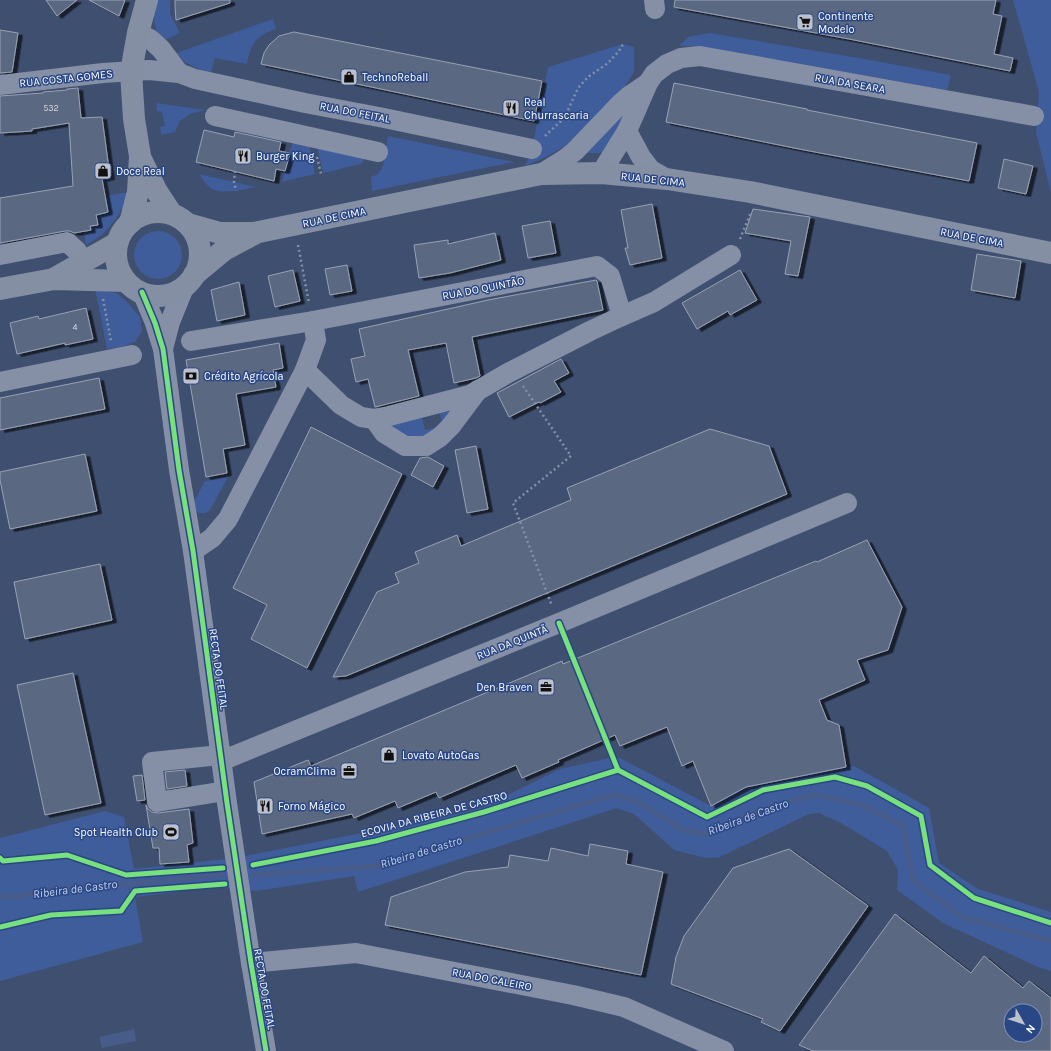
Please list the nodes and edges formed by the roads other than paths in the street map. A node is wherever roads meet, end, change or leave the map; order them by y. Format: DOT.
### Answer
graph roads {
  1 [pos="147,0"];
  2 [pos="138,33"];
  3 [pos="131,72"];
  4 [pos="179,73"];
  5 [pos="648,83"];
  6 [pos="0,85"];
  7 [pos="215,116"];
  8 [pos="1034,116"];
  9 [pos="627,131"];
  10 [pos="532,149"];
  11 [pos="378,152"];
  12 [pos="140,156"];
  13 [pos="541,174"];
  14 [pos="601,174"];
  15 [pos="667,179"];
  16 [pos="179,218"];
  17 [pos="130,222"];
  18 [pos="254,234"];
  19 [pos="117,243"];
  20 [pos="1051,253"];
  21 [pos="731,255"];
  22 [pos="0,256"];
  23 [pos="83,262"];
  24 [pos="54,279"];
  25 [pos="190,280"];
  26 [pos="134,286"];
  27 [pos="0,289"];
  28 [pos="622,316"];
  29 [pos="313,321"];
  30 [pos="191,340"];
  31 [pos="163,349"];
  32 [pos="123,356"];
  33 [pos="305,370"];
  34 [pos="0,382"];
  35 [pos="478,390"];
  36 [pos="374,419"];
  37 [pos="847,503"];
  38 [pos="193,551"];
  39 [pos="221,758"];
  40 [pos="225,791"];
  41 [pos="251,964"];
  42 [pos="266,1051"];
  43 [pos="724,1051"];
  1 -- 2 [label="main road, RECTA DO FEITAL"];
  2 -- 3 [label="main road, RECTA DO FEITAL"];
  2 -- 4 [label="street"];
  3 -- 4 [label="street, RUA DO FEITAL"];
  3 -- 6 [label="street, RUA COSTA GOMES"];
  3 -- 12 [label="main road, RECTA DO FEITAL"];
  4 -- 10 [label="street, RUA DO FEITAL"];
  5 -- 8 [label="street, RUA DA SEARA"];
  5 -- 9 [label="street"];
  5 -- 13 [label="street"];
  7 -- 11 [label="street"];
  9 -- 14 [label="street"];
  9 -- 15 [label="street"];
  12 -- 16 [label="main road, RECTA DO FEITAL"];
  12 -- 17 [label="main road, RECTA DO FEITAL"];
  13 -- 14 [label="main road, RUA DE CIMA"];
  13 -- 18 [label="main road, RUA DE CIMA"];
  14 -- 15 [label="main road, RUA DE CIMA"];
  15 -- 20 [label="main road, RUA DE CIMA"];
  16 -- 17 [label="main road"];
  16 -- 18 [label="main road, RUA DE CIMA"];
  16 -- 25 [label="main road, RECTA DO FEITAL"];
  17 -- 19 [label="main road, RECTA DO FEITAL"];
  18 -- 25 [label="main road, RUA DE CIMA"];
  19 -- 23 [label="main road"];
  19 -- 26 [label="main road, RECTA DO FEITAL"];
  21 -- 28 [label="street"];
  22 -- 23 [label="street"];
  23 -- 24 [label="main road"];
  24 -- 26 [label="main road"];
  24 -- 27 [label="main road"];
  25 -- 26 [label="main road"];
  25 -- 31 [label="street, RECTA DO FEITAL"];
  26 -- 31 [label="street, RECTA DO FEITAL"];
  28 -- 29 [label="street, RUA DO QUINTÃO"];
  28 -- 35 [label="street"];
  29 -- 30 [label="street, RUA DO QUINTÃO"];
  29 -- 33 [label="street"];
  31 -- 38 [label="street, RECTA DO FEITAL"];
  32 -- 34 [label="street"];
  33 -- 36 [label="street"];
  33 -- 38 [label="street"];
  35 -- 36 [label="street"];
  35 -- 36 [label="street"];
  37 -- 39 [label="street, RUA DA QUINTÃ"];
  38 -- 39 [label="street, RECTA DO FEITAL"];
  39 -- 40 [label="street, RECTA DO FEITAL"];
  39 -- 40 [label="street, RUA DA QUINTÃ"];
  40 -- 41 [label="street, RECTA DO FEITAL"];
  41 -- 42 [label="street, RECTA DO FEITAL"];
  41 -- 43 [label="street, RUA DO CALEIRO"];
}
